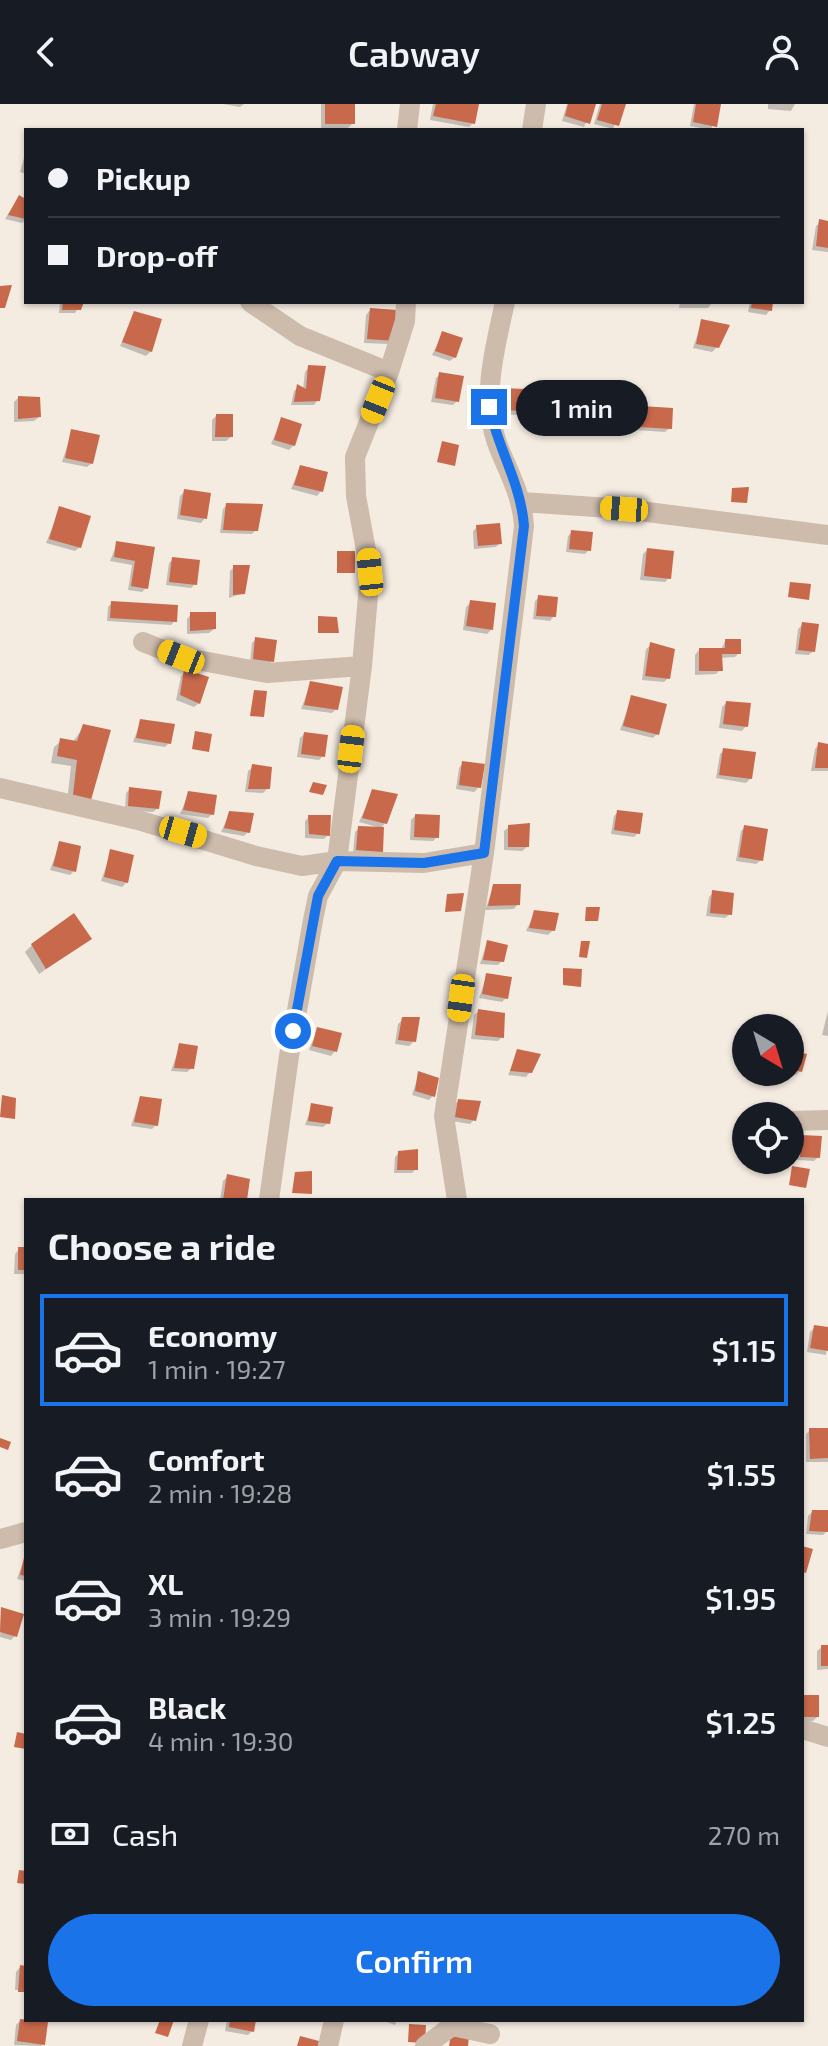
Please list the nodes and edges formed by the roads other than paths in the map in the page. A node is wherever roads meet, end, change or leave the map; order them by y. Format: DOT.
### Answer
graph roads {
  1 [pos="410,104"];
  2 [pos="536,104"];
  3 [pos="407,128"];
  4 [pos="532,128"];
  5 [pos="253,304"];
  6 [pos="406,304"];
  7 [pos="505,304"];
  8 [pos="389,372"];
  9 [pos="522,502"];
  10 [pos="828,535"];
  11 [pos="143,642"];
  12 [pos="362,666"];
  13 [pos="0,788"];
  14 [pos="484,853"];
  15 [pos="337,861"];
  16 [pos="828,1120"];
  17 [pos="804,1121"];
  18 [pos="269,1198"];
  19 [pos="457,1198"];
  20 [pos="24,1533"];
  21 [pos="0,1539"];
  22 [pos="804,1730"];
  23 [pos="828,1737"];
  24 [pos="198,2022"];
  25 [pos="334,2022"];
  26 [pos="490,2034"];
  27 [pos="192,2046"];
  28 [pos="328,2046"];
  29 [pos="425,2046"];
  1 -- 3 [label="street"];
  2 -- 4 [label="street"];
  5 -- 8 [label="street"];
  6 -- 8 [label="street"];
  7 -- 9 [label="street"];
  8 -- 12 [label="street"];
  9 -- 10 [label="street"];
  9 -- 14 [label="street"];
  11 -- 12 [label="street"];
  12 -- 15 [label="street"];
  13 -- 15 [label="street"];
  14 -- 15 [label="street"];
  14 -- 19 [label="street"];
  15 -- 18 [label="street"];
  16 -- 17 [label="street"];
  20 -- 21 [label="street"];
  22 -- 23 [label="street"];
  24 -- 27 [label="street"];
  25 -- 28 [label="street"];
  26 -- 29 [label="street"];
}
